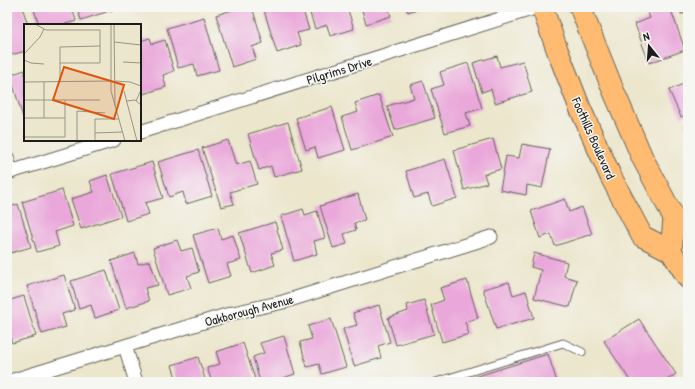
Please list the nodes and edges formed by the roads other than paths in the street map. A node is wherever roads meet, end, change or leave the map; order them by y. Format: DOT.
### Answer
graph roads {
  1 [pos="538,7"];
  2 [pos="542,7"];
  3 [pos="580,7"];
  4 [pos="141,132"];
  5 [pos="111,141"];
  6 [pos="7,158"];
  7 [pos="9,172"];
  8 [pos="491,237"];
  9 [pos="671,251"];
  10 [pos="688,278"];
  11 [pos="124,346"];
  12 [pos="582,352"];
  13 [pos="7,382"];
  14 [pos="136,382"];
  15 [pos="436,382"];
  1 -- 4 [label="street, Pilgrims Drive"];
  2 -- 9 [label="main road, Foothills Boulevard"];
  3 -- 9 [label="main road"];
  5 -- 7 [label="street"];
  6 -- 7 [label="street"];
  8 -- 11 [label="street, Oakborough Avenue"];
  9 -- 10 [label="main road"];
  11 -- 13 [label="street, Oakborough Avenue"];
  11 -- 14 [label="street"];
  12 -- 15 [label="lane"];
}
